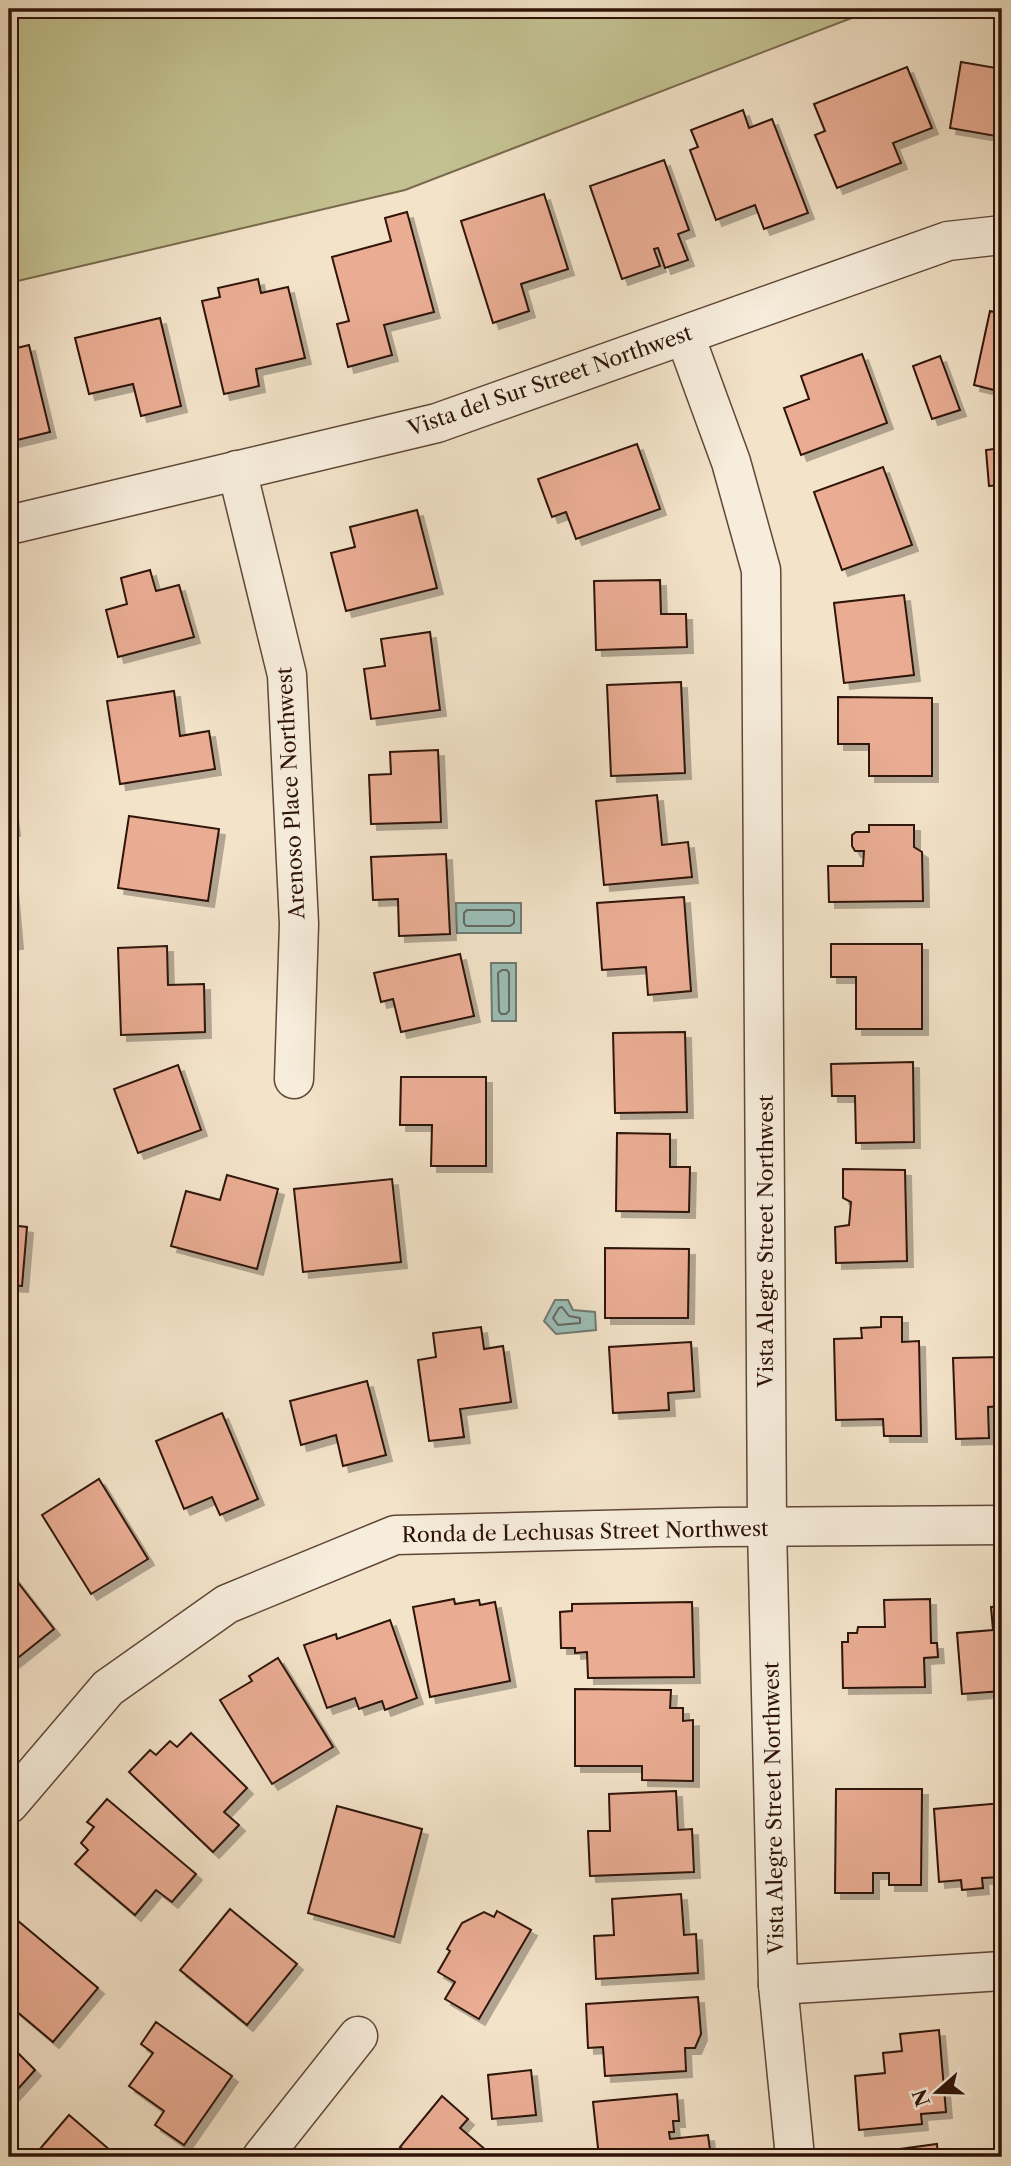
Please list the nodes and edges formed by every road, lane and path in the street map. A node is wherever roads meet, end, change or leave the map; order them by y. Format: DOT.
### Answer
graph roads {
  1 [pos="1002,235"];
  2 [pos="685,336"];
  3 [pos="237,470"];
  4 [pos="9,525"];
  5 [pos="294,1079"];
  6 [pos="1002,1525"];
  7 [pos="767,1527"];
  8 [pos="11,1798"];
  9 [pos="1002,1971"];
  10 [pos="778,1985"];
  11 [pos="358,2036"];
  12 [pos="262,2157"];
  13 [pos="794,2157"];
  1 -- 2 [label="street, Vista del Sur Street Northwest"];
  2 -- 3 [label="street, Vista del Sur Street Northwest"];
  2 -- 7 [label="street, Vista Alegre Street Northwest"];
  3 -- 4 [label="street, Vista del Sur Street Northwest"];
  3 -- 5 [label="street, Arenoso Place Northwest"];
  6 -- 7 [label="street, Ronda de Lechusas Street Northwest"];
  7 -- 8 [label="street, Ronda de Lechusas Street Northwest"];
  7 -- 10 [label="street, Vista Alegre Street Northwest"];
  9 -- 10 [label="street"];
  10 -- 13 [label="street, Vista Alegre Street Northwest"];
  11 -- 12 [label="street"];
}
